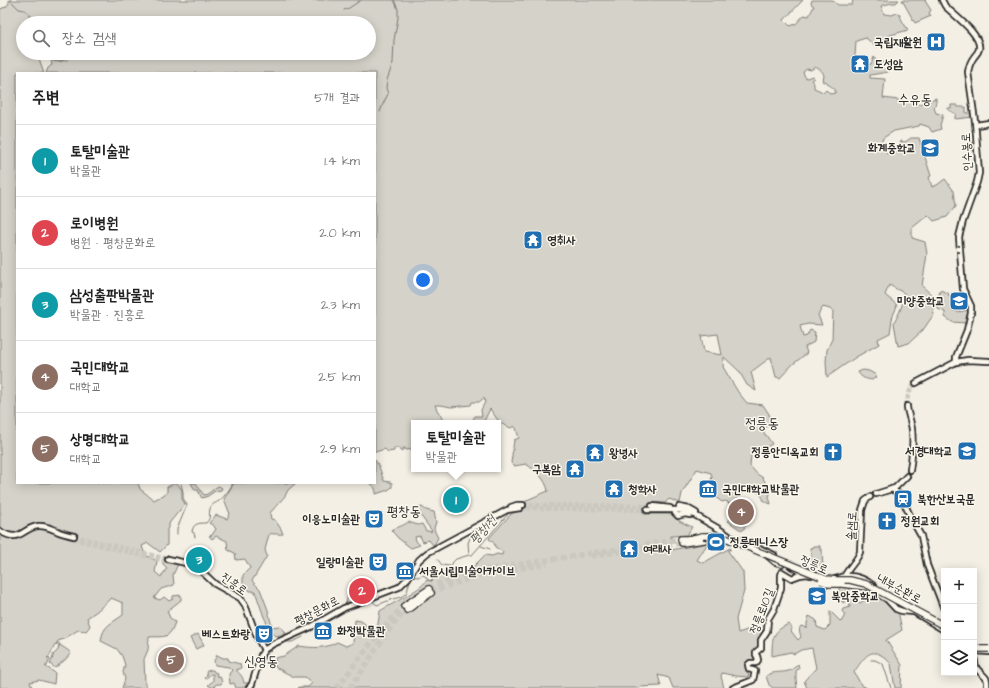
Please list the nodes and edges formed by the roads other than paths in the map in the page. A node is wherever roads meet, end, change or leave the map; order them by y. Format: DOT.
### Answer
graph roads {
  1 [pos="942,0"];
  2 [pos="989,123"];
  3 [pos="976,125"];
  4 [pos="959,235"];
  5 [pos="961,276"];
  6 [pos="956,360"];
  7 [pos="989,361"];
  8 [pos="916,383"];
  9 [pos="907,406"];
  10 [pos="910,470"];
  11 [pos="907,476"];
  12 [pos="892,489"];
  13 [pos="876,494"];
  14 [pos="870,497"];
  15 [pos="652,506"];
  16 [pos="522,507"];
  17 [pos="679,507"];
  18 [pos="647,510"];
  19 [pos="674,513"];
  20 [pos="698,517"];
  21 [pos="0,531"];
  22 [pos="74,538"];
  23 [pos="703,538"];
  24 [pos="740,540"];
  25 [pos="682,541"];
  26 [pos="758,550"];
  27 [pos="167,560"];
  28 [pos="802,571"];
  29 [pos="817,578"];
  30 [pos="843,580"];
  31 [pos="430,591"];
  32 [pos="889,599"];
  33 [pos="942,604"];
  34 [pos="405,608"];
  35 [pos="941,625"];
  36 [pos="941,625"];
  37 [pos="941,625"];
  38 [pos="257,637"];
  39 [pos="279,640"];
  40 [pos="977,648"];
  41 [pos="264,650"];
  42 [pos="977,650"];
  43 [pos="989,650"];
  44 [pos="982,652"];
  45 [pos="977,654"];
  46 [pos="259,662"];
  47 [pos="977,669"];
  48 [pos="249,688"];
  49 [pos="732,688"];
  50 [pos="987,688"];
  1 -- 3 [label="main road, 인수봉로"];
  2 -- 3 [label="main road"];
  3 -- 4 [label="main road, 인수봉로"];
  4 -- 5 [label="main road, 인수봉로"];
  4 -- 5 [label="main road"];
  5 -- 6 [label="main road, 인수봉로"];
  6 -- 7 [label="main road"];
  6 -- 8 [label="main road"];
  9 -- 10 [label="main road"];
  11 -- 12 [label="main road"];
  12 -- 13 [label="main road"];
  12 -- 33 [label="main road"];
  14 -- 30 [label="main road, 솔샘로"];
  15 -- 20 [label="main road, 정릉로"];
  16 -- 39 [label="main road, 평창문화로"];
  17 -- 20 [label="main road"];
  18 -- 20 [label="main road, 정릉로"];
  19 -- 20 [label="main road"];
  20 -- 24 [label="main road, 정릉로"];
  20 -- 26 [label="main road, 정릉로"];
  21 -- 22 [label="main road"];
  23 -- 25 [label="highway, 내부순환로"];
  23 -- 28 [label="highway, 내부순환로, bridge"];
  23 -- 28 [label="highway, 내부순환로, bridge"];
  24 -- 26 [label="highway"];
  24 -- 26 [label="main road, 정릉로"];
  26 -- 28 [label="main road, 정릉로"];
  26 -- 28 [label="highway, bridge"];
  26 -- 28 [label="highway, bridge"];
  27 -- 38 [label="main road, 진흥로"];
  28 -- 29 [label="main road"];
  28 -- 29 [label="main road, 정릉로"];
  28 -- 30 [label="highway, bridge"];
  28 -- 32 [label="highway, bridge"];
  28 -- 35 [label="highway, 내부순환로, bridge"];
  28 -- 49 [label="main road, 정릉로10길"];
  29 -- 30 [label="main road, 정릉로"];
  30 -- 32 [label="highway"];
  30 -- 32 [label="main road, 정릉로"];
  31 -- 34 [label="highway"];
  32 -- 36 [label="main road, 정릉로"];
  32 -- 37 [label="main road, 정릉로"];
  38 -- 39 [label="main road"];
  38 -- 41 [label="main road, 진흥로"];
  38 -- 46 [label="main road"];
  39 -- 41 [label="main road, 평창문화로"];
  40 -- 43 [label="highway, bridge"];
  41 -- 46 [label="main road"];
  42 -- 44 [label="main road"];
  43 -- 44 [label="main road"];
  44 -- 45 [label="main road"];
  46 -- 48 [label="main road"];
  47 -- 50 [label="main road"];
}
